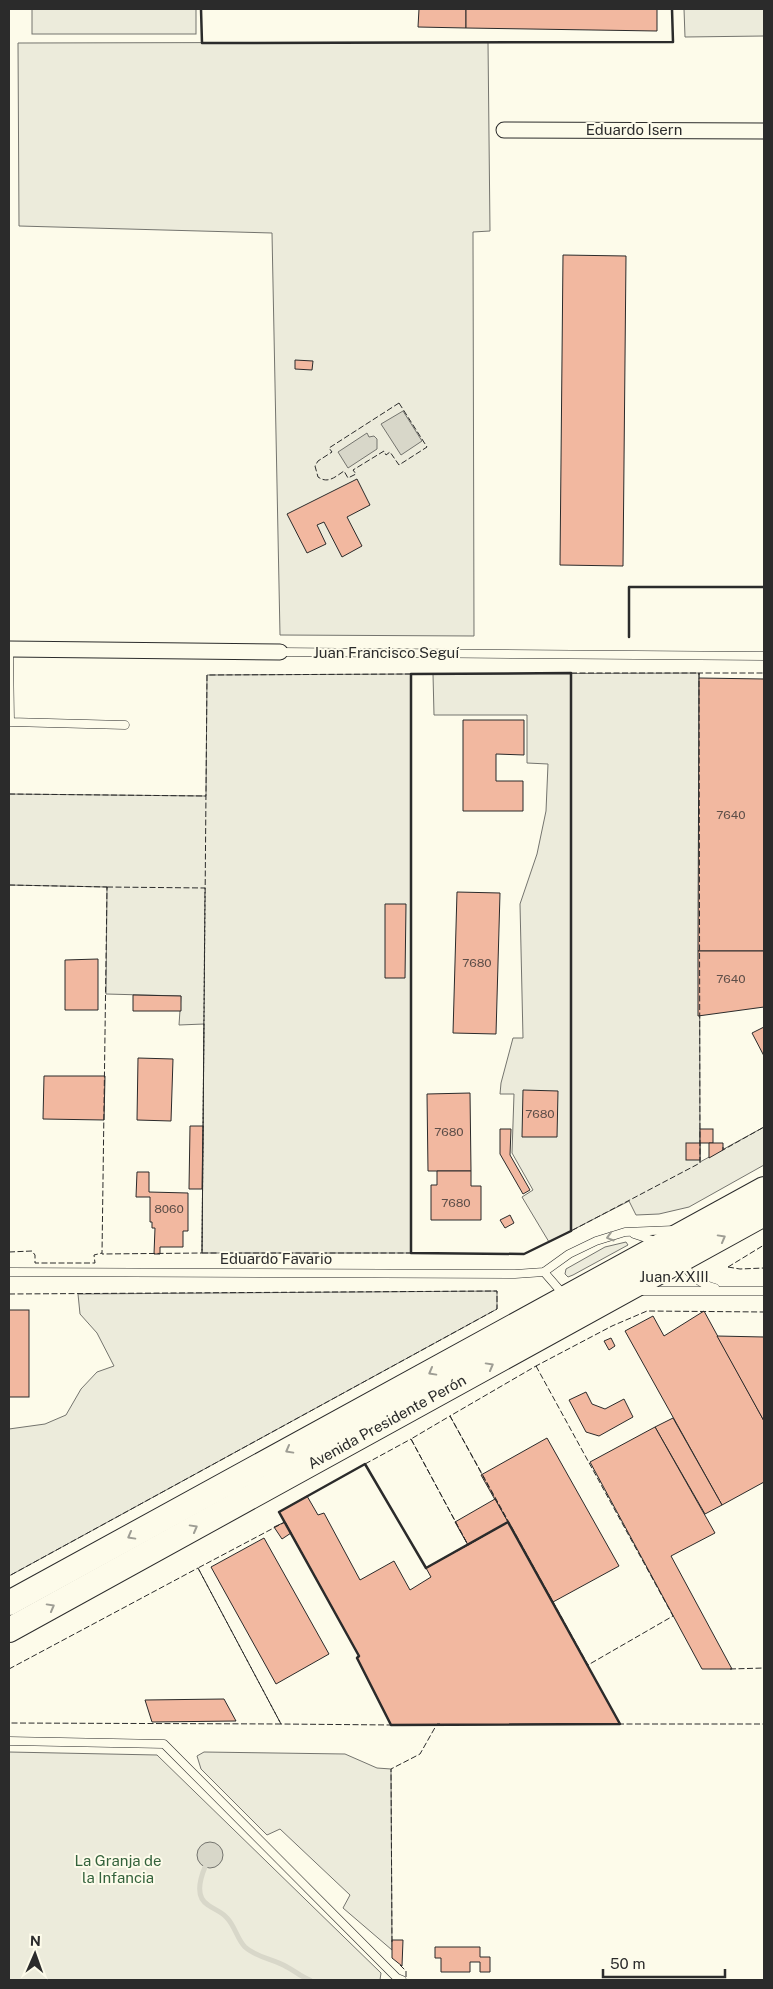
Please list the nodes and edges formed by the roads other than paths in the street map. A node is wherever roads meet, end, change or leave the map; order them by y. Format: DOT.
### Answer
graph roads {
  1 [pos="504,130"];
  2 [pos="764,131"];
  3 [pos="9,645"];
  4 [pos="280,652"];
  5 [pos="764,656"];
  6 [pos="125,725"];
  7 [pos="764,1189"];
  8 [pos="764,1214"];
  9 [pos="693,1230"];
  10 [pos="626,1232"];
  11 [pos="672,1252"];
  12 [pos="9,1272"];
  13 [pos="544,1272"];
  14 [pos="624,1291"];
  15 [pos="724,1291"];
  16 [pos="764,1291"];
  17 [pos="574,1306"];
  18 [pos="9,1603"];
  19 [pos="9,1630"];
  20 [pos="9,1741"];
  21 [pos="402,1980"];
  1 -- 2 [label="street, Eduardo Isern"];
  3 -- 4 [label="street, Juan Francisco Seguí"];
  3 -- 6 [label="lane"];
  4 -- 5 [label="lane, Juan Francisco Seguí"];
  7 -- 9 [label="main road, Avenida Presidente Perón"];
  11 -- 8 [label="main road, Avenida Presidente Perón, one-way"];
  9 -- 10 [label="lane"];
  9 -- 11 [label="main road, Avenida Presidente Perón"];
  10 -- 11 [label="lane, Juan XXIII"];
  10 -- 13 [label="lane, one-way"];
  11 -- 14 [label="main road, Avenida Presidente Perón"];
  11 -- 15 [label="lane, Juan XXIII"];
  11 -- 17 [label="main road, Avenida Presidente Perón"];
  12 -- 13 [label="lane, Eduardo Favario"];
  13 -- 17 [label="lane"];
  14 -- 15 [label="lane, Juan XXIII"];
  14 -- 17 [label="main road, Avenida Presidente Perón"];
  15 -- 16 [label="lane, Juan XXIII"];
  17 -- 18 [label="main road, Avenida Presidente Perón, one-way"];
  19 -- 17 [label="main road, Avenida Presidente Perón, one-way"];
  20 -- 21 [label="lane"];
}
